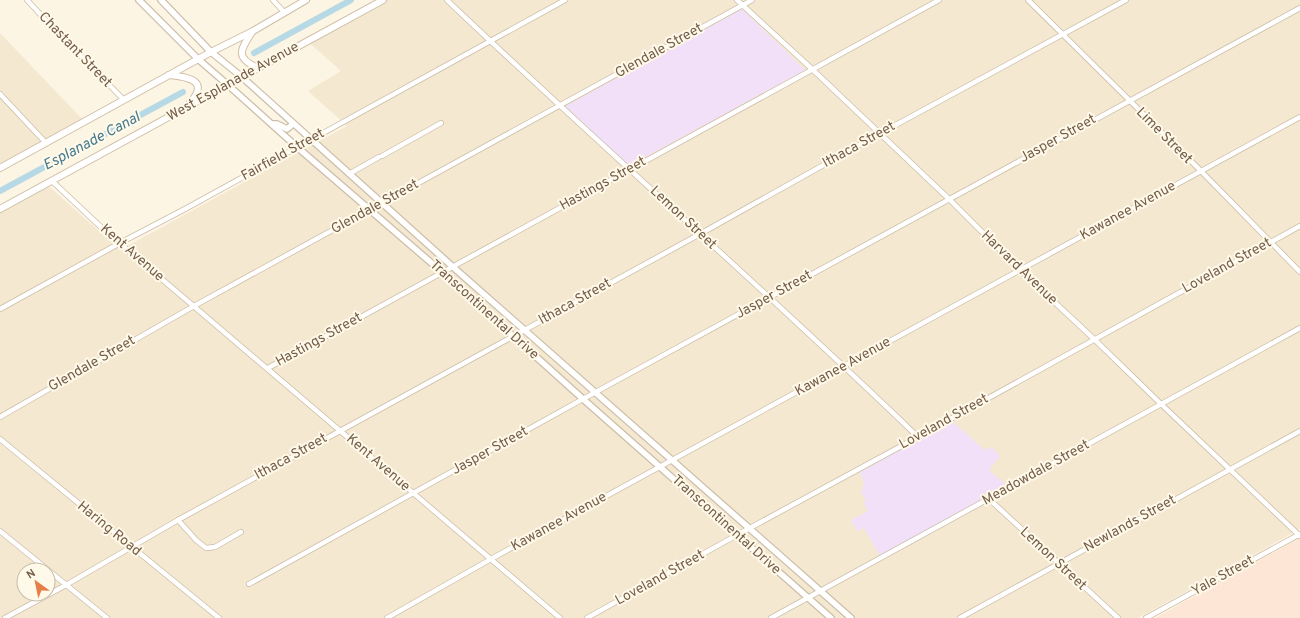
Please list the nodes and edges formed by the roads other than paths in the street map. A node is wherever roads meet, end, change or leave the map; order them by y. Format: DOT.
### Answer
graph roads {
  1 [pos="27,0"];
  2 [pos="139,0"];
  3 [pos="161,0"];
  4 [pos="273,0"];
  5 [pos="306,0"];
  6 [pos="383,0"];
  7 [pos="447,0"];
  8 [pos="566,0"];
  9 [pos="737,0"];
  10 [pos="752,0"];
  11 [pos="939,0"];
  12 [pos="1028,0"];
  13 [pos="1126,0"];
  14 [pos="742,6"];
  15 [pos="1300,8"];
  16 [pos="284,12"];
  17 [pos="253,31"];
  18 [pos="1063,35"];
  19 [pos="490,41"];
  20 [pos="211,52"];
  21 [pos="198,59"];
  22 [pos="258,68"];
  23 [pos="812,70"];
  24 [pos="169,75"];
  25 [pos="242,77"];
  26 [pos="228,85"];
  27 [pos="0,94"];
  28 [pos="124,100"];
  29 [pos="1129,100"];
  30 [pos="560,106"];
  31 [pos="185,109"];
  32 [pos="1300,116"];
  33 [pos="441,123"];
  34 [pos="271,124"];
  35 [pos="293,124"];
  36 [pos="879,134"];
  37 [pos="310,140"];
  38 [pos="46,143"];
  39 [pos="297,147"];
  40 [pos="0,168"];
  41 [pos="629,169"];
  42 [pos="1201,171"];
  43 [pos="349,174"];
  44 [pos="52,181"];
  45 [pos="948,199"];
  46 [pos="382,203"];
  47 [pos="0,210"];
  48 [pos="370,210"];
  49 [pos="1300,226"];
  50 [pos="700,234"];
  51 [pos="120,242"];
  52 [pos="1270,242"];
  53 [pos="453,267"];
  54 [pos="1020,270"];
  55 [pos="1300,272"];
  56 [pos="443,273"];
  57 [pos="769,298"];
  58 [pos="194,306"];
  59 [pos="0,309"];
  60 [pos="1300,328"];
  61 [pos="525,330"];
  62 [pos="513,336"];
  63 [pos="1094,339"];
  64 [pos="845,366"];
  65 [pos="268,368"];
  66 [pos="596,392"];
  67 [pos="583,399"];
  68 [pos="1161,404"];
  69 [pos="0,416"];
  70 [pos="340,430"];
  71 [pos="1300,431"];
  72 [pos="918,437"];
  73 [pos="0,439"];
  74 [pos="672,460"];
  75 [pos="660,467"];
  76 [pos="1230,469"];
  77 [pos="412,493"];
  78 [pos="989,499"];
  79 [pos="178,520"];
  80 [pos="750,528"];
  81 [pos="0,531"];
  82 [pos="241,532"];
  83 [pos="737,535"];
  84 [pos="1300,535"];
  85 [pos="132,547"];
  86 [pos="491,560"];
  87 [pos="1058,564"];
  88 [pos="249,584"];
  89 [pos="66,585"];
  90 [pos="821,591"];
  91 [pos="808,598"];
  92 [pos="5,618"];
  93 [pos="107,618"];
  94 [pos="219,618"];
  95 [pos="387,618"];
  96 [pos="560,618"];
  97 [pos="587,618"];
  98 [pos="771,618"];
  99 [pos="831,618"];
  100 [pos="851,618"];
  101 [pos="960,618"];
  102 [pos="1118,618"];
  103 [pos="1146,618"];
  1 -- 28 [label="street, Chastant Street"];
  2 -- 21 [label="street, Transcontinental Drive"];
  3 -- 20 [label="street, Transcontinental Drive"];
  4 -- 16 [label="street"];
  5 -- 16 [label="main road"];
  6 -- 22 [label="main road, West Esplanade Avenue"];
  7 -- 19 [label="street, Lemon Street"];
  8 -- 19 [label="street, Fairfield Street"];
  9 -- 14 [label="street, Harvard Avenue"];
  10 -- 14 [label="street, Glendale Street"];
  11 -- 23 [label="street, Hastings Street"];
  12 -- 18 [label="street, Lime Street"];
  13 -- 18 [label="street, Ithaca Street"];
  14 -- 23 [label="street, Harvard Avenue"];
  14 -- 30 [label="street, Glendale Street"];
  15 -- 29 [label="street, Jasper Street"];
  16 -- 17 [label="main road"];
  17 -- 20 [label="main road"];
  17 -- 22 [label="main road"];
  18 -- 29 [label="street, Lime Street"];
  18 -- 36 [label="street, Ithaca Street"];
  19 -- 30 [label="street, Lemon Street"];
  19 -- 37 [label="street, Fairfield Street"];
  20 -- 21 [label="main road"];
  20 -- 25 [label="street, Transcontinental Drive"];
  21 -- 24 [label="main road"];
  21 -- 26 [label="street, Transcontinental Drive"];
  22 -- 25 [label="main road, West Esplanade Avenue"];
  23 -- 36 [label="street, Harvard Avenue"];
  23 -- 41 [label="street, Hastings Street"];
  24 -- 28 [label="main road"];
  24 -- 31 [label="main road"];
  25 -- 26 [label="main road, West Esplanade Avenue"];
  25 -- 35 [label="street, Transcontinental Drive"];
  26 -- 31 [label="main road, West Esplanade Avenue"];
  26 -- 34 [label="street, Transcontinental Drive"];
  27 -- 38 [label="street"];
  28 -- 38 [label="main road"];
  29 -- 42 [label="street, Lime Street"];
  29 -- 45 [label="street, Jasper Street"];
  30 -- 41 [label="street, Lemon Street"];
  30 -- 46 [label="street, Glendale Street"];
  31 -- 44 [label="main road, West Esplanade Avenue"];
  32 -- 42 [label="street, Kawanee Avenue"];
  33 -- 43 [label="street"];
  34 -- 35 [label="street"];
  34 -- 39 [label="street, Transcontinental Drive"];
  35 -- 37 [label="street, Transcontinental Drive"];
  36 -- 45 [label="street, Harvard Avenue"];
  36 -- 50 [label="street, Ithaca Street"];
  37 -- 39 [label="street, Fairfield Street"];
  37 -- 43 [label="street, Transcontinental Drive"];
  38 -- 40 [label="main road"];
  39 -- 48 [label="street, Transcontinental Drive"];
  39 -- 51 [label="street, Fairfield Street"];
  41 -- 50 [label="street, Lemon Street"];
  41 -- 53 [label="street, Hastings Street"];
  42 -- 52 [label="street, Lime Street"];
  42 -- 54 [label="street, Kawanee Avenue"];
  43 -- 46 [label="street, Transcontinental Drive"];
  44 -- 47 [label="main road, West Esplanade Avenue"];
  44 -- 51 [label="street, Kent Avenue"];
  45 -- 54 [label="street, Harvard Avenue"];
  45 -- 57 [label="street, Jasper Street"];
  46 -- 48 [label="street, Glendale Street"];
  46 -- 53 [label="street, Transcontinental Drive"];
  48 -- 56 [label="street, Transcontinental Drive"];
  48 -- 58 [label="street, Glendale Street"];
  49 -- 52 [label="street, Loveland Street"];
  50 -- 57 [label="street, Lemon Street"];
  50 -- 61 [label="street, Ithaca Street"];
  51 -- 58 [label="street, Kent Avenue"];
  51 -- 59 [label="street, Fairfield Street"];
  52 -- 55 [label="street, Lime Street"];
  52 -- 63 [label="street, Loveland Street"];
  53 -- 56 [label="street, Hastings Street"];
  53 -- 61 [label="street, Transcontinental Drive"];
  54 -- 63 [label="street, Harvard Avenue"];
  54 -- 64 [label="street, Kawanee Avenue"];
  56 -- 62 [label="street, Transcontinental Drive"];
  56 -- 65 [label="street, Hastings Street"];
  57 -- 64 [label="street, Lemon Street"];
  57 -- 66 [label="street, Jasper Street"];
  58 -- 65 [label="street, Kent Avenue"];
  58 -- 69 [label="street, Glendale Street"];
  60 -- 68 [label="street, Meadowdale Street"];
  61 -- 62 [label="street, Ithaca Street"];
  61 -- 66 [label="street, Transcontinental Drive"];
  62 -- 67 [label="street, Transcontinental Drive"];
  62 -- 70 [label="street, Ithaca Street"];
  63 -- 68 [label="street, Harvard Avenue"];
  63 -- 72 [label="street, Loveland Street"];
  64 -- 72 [label="street, Lemon Street"];
  64 -- 74 [label="street, Kawanee Avenue"];
  65 -- 70 [label="street, Kent Avenue"];
  66 -- 67 [label="street, Jasper Street"];
  66 -- 74 [label="street, Transcontinental Drive"];
  67 -- 75 [label="street, Transcontinental Drive"];
  67 -- 77 [label="street, Jasper Street"];
  68 -- 76 [label="street, Harvard Avenue"];
  68 -- 78 [label="street, Meadowdale Street"];
  70 -- 77 [label="street, Kent Avenue"];
  70 -- 79 [label="street, Ithaca Street"];
  71 -- 76 [label="street, Newlands Street"];
  72 -- 80 [label="street, Loveland Street"];
  73 -- 85 [label="street, Haring Road"];
  74 -- 75 [label="street, Kawanee Avenue"];
  74 -- 80 [label="street, Transcontinental Drive"];
  75 -- 83 [label="street, Transcontinental Drive"];
  75 -- 86 [label="street, Kawanee Avenue"];
  76 -- 84 [label="street, Harvard Avenue"];
  76 -- 87 [label="street, Newlands Street"];
  77 -- 86 [label="street, Kent Avenue"];
  77 -- 88 [label="street, Jasper Street"];
  78 -- 87 [label="street, Lemon Street"];
  78 -- 90 [label="street, Meadowdale Street"];
  79 -- 82 [label="street"];
  79 -- 85 [label="street, Ithaca Street"];
  80 -- 83 [label="street, Loveland Street"];
  80 -- 90 [label="street, Transcontinental Drive"];
  81 -- 89 [label="street"];
  83 -- 91 [label="street, Transcontinental Drive"];
  83 -- 97 [label="street, Loveland Street"];
  84 -- 103 [label="street, Yale Street"];
  85 -- 89 [label="street, Ithaca Street"];
  85 -- 94 [label="street, Haring Road"];
  86 -- 95 [label="street, Kawanee Avenue"];
  86 -- 96 [label="street, Kent Avenue"];
  87 -- 101 [label="street, Newlands Street"];
  87 -- 102 [label="street, Lemon Street"];
  89 -- 92 [label="street, Ithaca Street"];
  89 -- 93 [label="street"];
  90 -- 91 [label="street, Meadowdale Street"];
  90 -- 100 [label="street, Transcontinental Drive"];
  91 -- 98 [label="street, Meadowdale Street"];
  91 -- 99 [label="street, Transcontinental Drive"];
}
